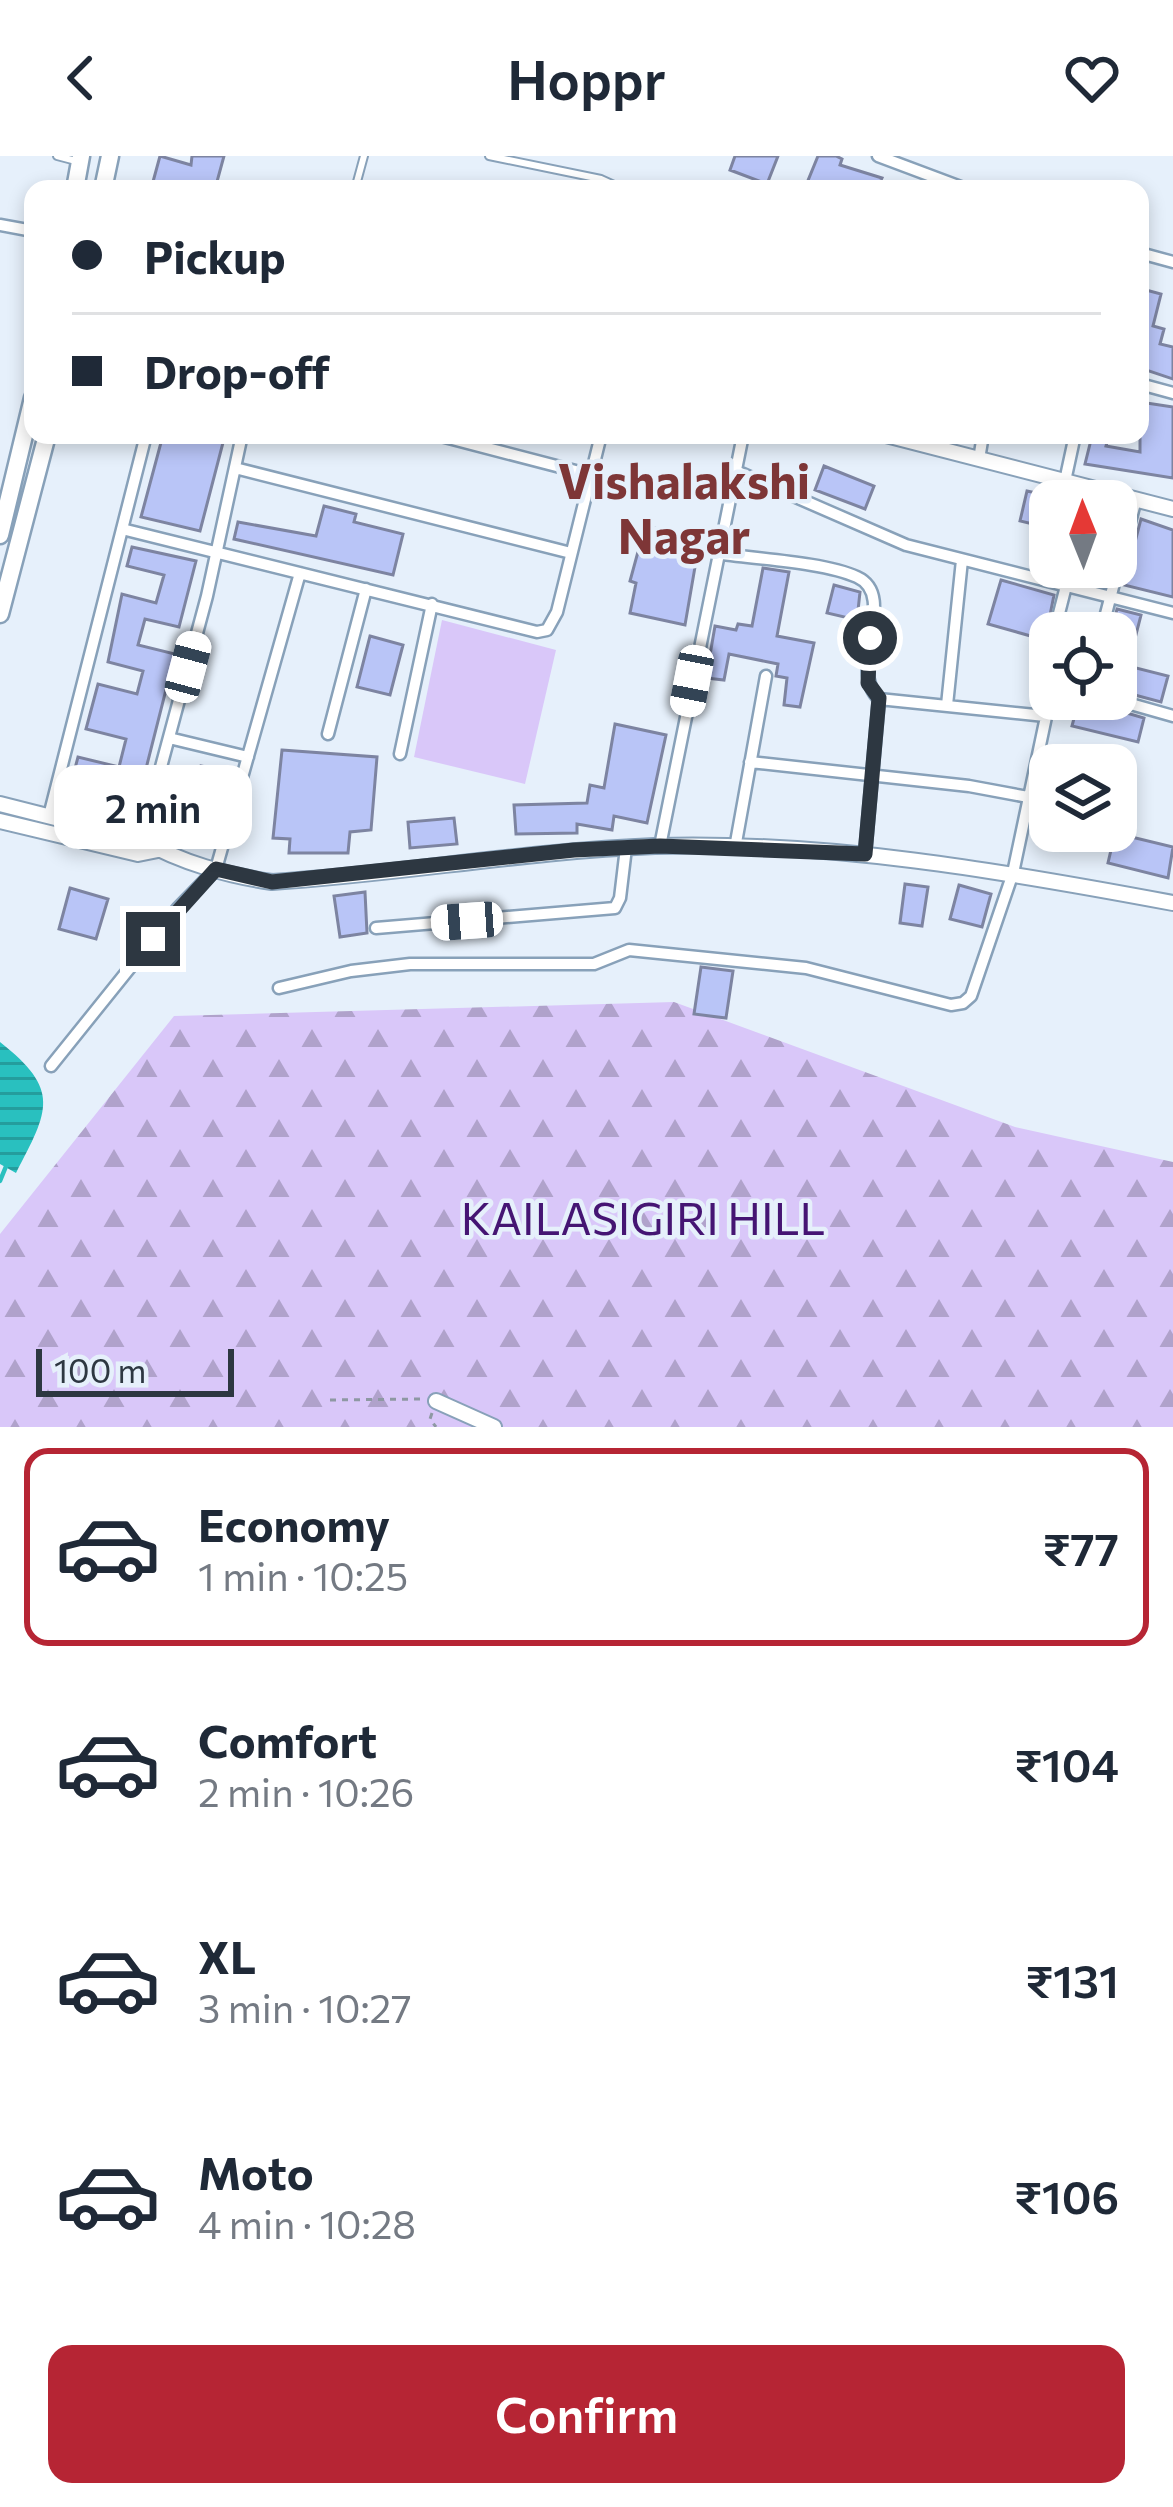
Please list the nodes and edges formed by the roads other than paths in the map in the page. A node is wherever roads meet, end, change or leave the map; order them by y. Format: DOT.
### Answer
graph roads {
  1 [pos="57,156"];
  2 [pos="489,156"];
  3 [pos="878,156"];
  4 [pos="80,159"];
  5 [pos="603,180"];
  6 [pos="942,180"];
  7 [pos="24,436"];
  8 [pos="44,444"];
  9 [pos="144,444"];
  10 [pos="240,444"];
  11 [pos="472,444"];
  12 [pos="600,444"];
  13 [pos="741,444"];
  14 [pos="922,444"];
  15 [pos="982,444"];
  16 [pos="1073,444"];
  17 [pos="979,459"];
  18 [pos="235,468"];
  19 [pos="736,471"];
  20 [pos="591,475"];
  21 [pos="1061,480"];
  22 [pos="1065,480"];
  23 [pos="1137,499"];
  24 [pos="1173,509"];
  25 [pos="122,529"];
  26 [pos="0,536"];
  27 [pos="217,553"];
  28 [pos="716,553"];
  29 [pos="571,554"];
  30 [pos="962,560"];
  31 [pos="300,573"];
  32 [pos="1029,577"];
  33 [pos="1074,588"];
  34 [pos="1113,588"];
  35 [pos="366,589"];
  36 [pos="1111,597"];
  37 [pos="432,604"];
  38 [pos="1107,612"];
  39 [pos="1173,613"];
  40 [pos="0,614"];
  41 [pos="766,676"];
  42 [pos="879,698"];
  43 [pos="947,705"];
  44 [pos="1137,706"];
  45 [pos="1029,714"];
  46 [pos="1173,716"];
  47 [pos="328,734"];
  48 [pos="169,738"];
  49 [pos="400,754"];
  50 [pos="248,757"];
  51 [pos="750,762"];
  52 [pos="872,777"];
  53 [pos="1029,792"];
  54 [pos="1028,797"];
  55 [pos="0,804"];
  56 [pos="49,816"];
  57 [pos="0,821"];
  58 [pos="660,846"];
  59 [pos="140,847"];
  60 [pos="626,848"];
  61 [pos="735,848"];
  62 [pos="865,854"];
  63 [pos="216,869"];
  64 [pos="1013,873"];
  65 [pos="1173,902"];
  66 [pos="376,928"];
  67 [pos="279,988"];
  68 [pos="52,1066"];
  69 [pos="436,1401"];
  70 [pos="494,1427"];
  1 -- 4 [label="lane"];
  2 -- 5 [label="lane"];
  3 -- 6 [label="street"];
  7 -- 26 [label="main road"];
  8 -- 40 [label="main road"];
  9 -- 25 [label="street"];
  10 -- 18 [label="street"];
  11 -- 20 [label="street"];
  12 -- 20 [label="street"];
  13 -- 19 [label="street"];
  14 -- 17 [label="street"];
  15 -- 17 [label="street"];
  16 -- 22 [label="street"];
  17 -- 21 [label="street"];
  18 -- 27 [label="street"];
  18 -- 29 [label="street"];
  19 -- 28 [label="street"];
  19 -- 30 [label="street"];
  20 -- 29 [label="street"];
  23 -- 24 [label="street"];
  25 -- 27 [label="street"];
  25 -- 56 [label="street"];
  27 -- 31 [label="street"];
  27 -- 48 [label="street"];
  28 -- 42 [label="street"];
  28 -- 58 [label="street"];
  29 -- 37 [label="street"];
  30 -- 32 [label="street"];
  30 -- 43 [label="street"];
  31 -- 35 [label="street"];
  31 -- 50 [label="street"];
  33 -- 36 [label="street"];
  34 -- 36 [label="street"];
  35 -- 37 [label="street"];
  35 -- 47 [label="street"];
  36 -- 38 [label="street"];
  36 -- 39 [label="street"];
  37 -- 49 [label="street"];
  41 -- 51 [label="street"];
  42 -- 43 [label="street"];
  42 -- 52 [label="street"];
  43 -- 45 [label="street"];
  44 -- 46 [label="street"];
  48 -- 50 [label="street"];
  48 -- 59 [label="street"];
  50 -- 63 [label="street"];
  51 -- 52 [label="street"];
  51 -- 61 [label="street"];
  52 -- 54 [label="street"];
  52 -- 62 [label="street"];
  53 -- 54 [label="street"];
  54 -- 64 [label="street"];
  55 -- 56 [label="street"];
  56 -- 59 [label="street"];
  57 -- 59 [label="street"];
  58 -- 60 [label="street"];
  58 -- 61 [label="street"];
  59 -- 63 [label="street"];
  60 -- 63 [label="street"];
  60 -- 66 [label="street"];
  61 -- 62 [label="street"];
  62 -- 64 [label="street"];
  63 -- 68 [label="street"];
  64 -- 65 [label="street"];
  64 -- 67 [label="street"];
  69 -- 70 [label="street"];
}
